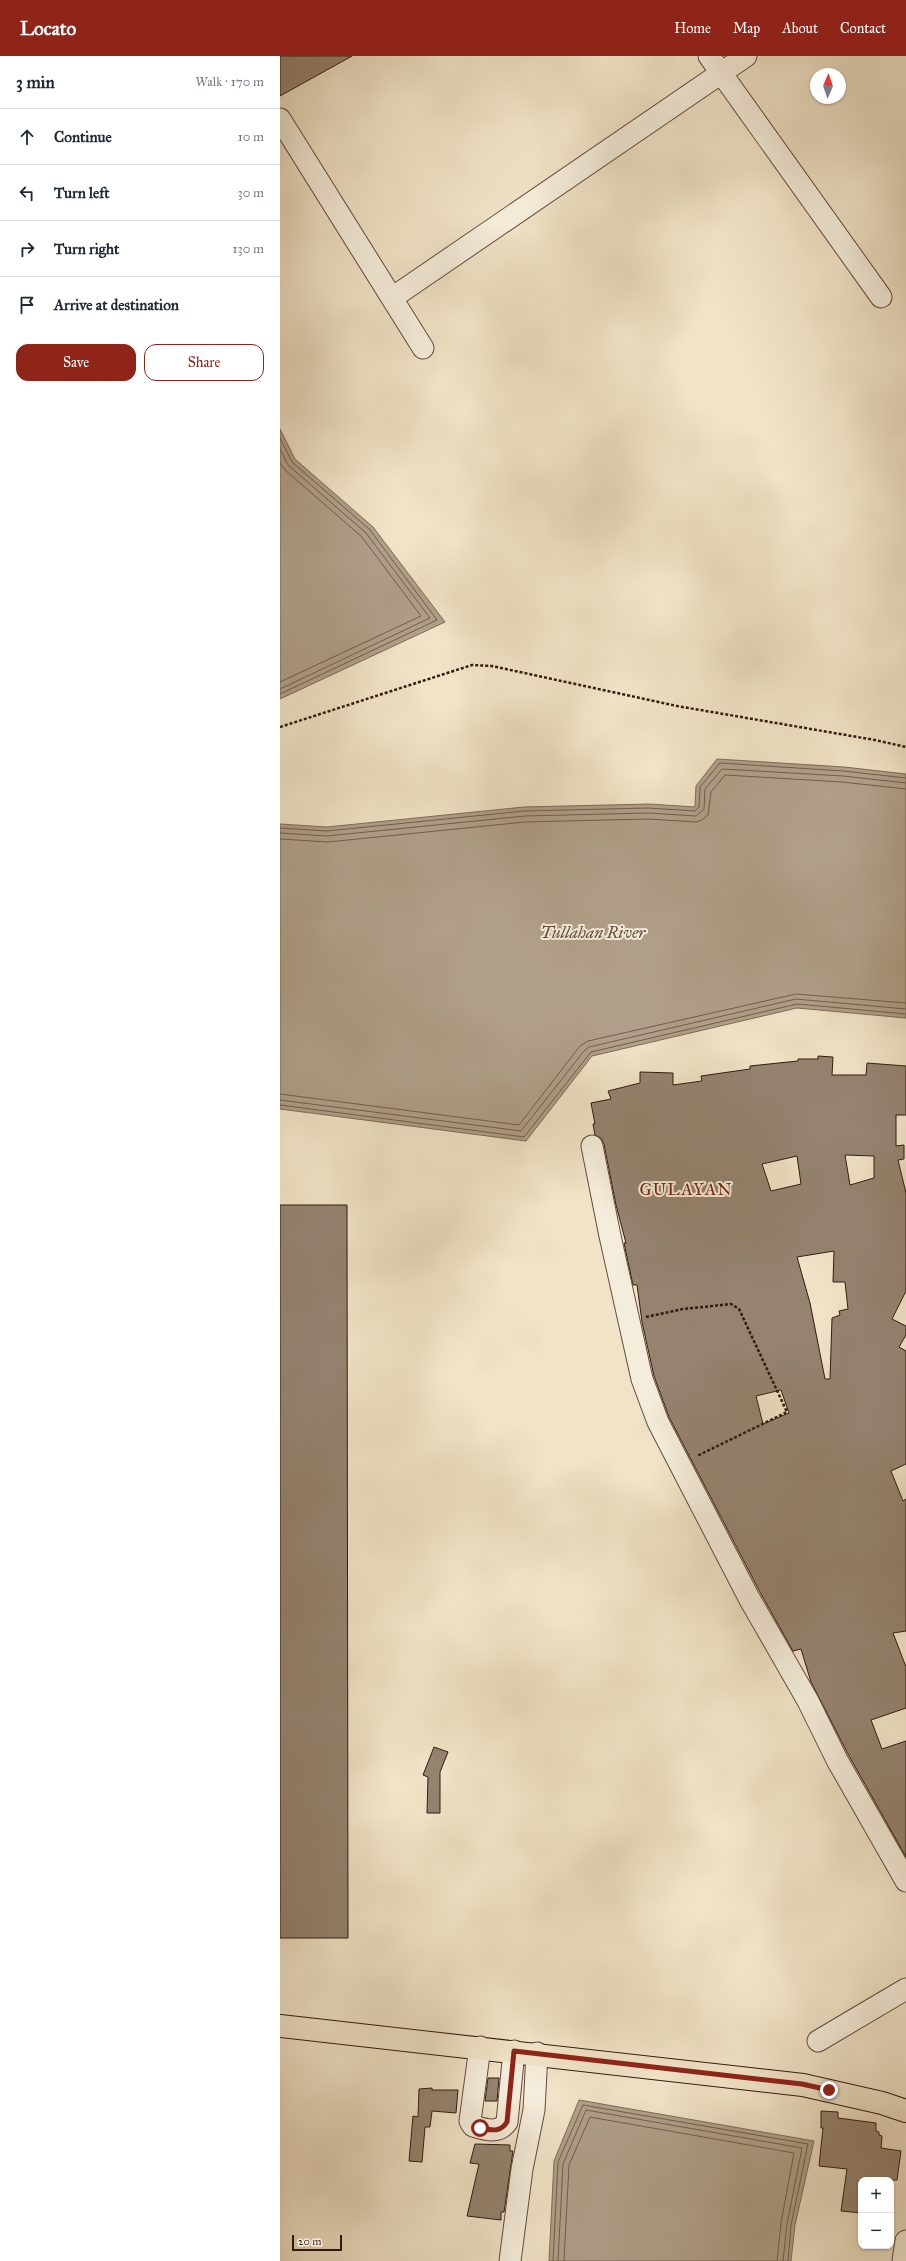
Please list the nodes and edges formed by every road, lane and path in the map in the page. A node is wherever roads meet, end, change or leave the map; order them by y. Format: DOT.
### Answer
graph roads {
  1 [pos="709,56"];
  2 [pos="746,56"];
  3 [pos="720,74"];
  4 [pos="280,119"];
  5 [pos="881,297"];
  6 [pos="392,298"];
  7 [pos="423,348"];
  8 [pos="280,727"];
  9 [pos="906,747"];
  10 [pos="592,1146"];
  11 [pos="628,1321"];
  12 [pos="680,1464"];
  13 [pos="906,1881"];
  14 [pos="906,1989"];
  15 [pos="280,2026"];
  16 [pos="818,2041"];
  17 [pos="480,2047"];
  18 [pos="514,2051"];
  19 [pos="537,2053"];
  20 [pos="906,2111"];
  21 [pos="906,2241"];
  22 [pos="510,2261"];
  23 [pos="903,2261"];
  1 -- 3 [label="street"];
  2 -- 3 [label="street"];
  3 -- 5 [label="street"];
  3 -- 6 [label="street"];
  4 -- 6 [label="street"];
  6 -- 7 [label="street"];
  8 -- 9 [label="path"];
  10 -- 11 [label="street"];
  11 -- 12 [label="street"];
  11 -- 12 [label="path"];
  12 -- 13 [label="street"];
  14 -- 16 [label="street"];
  15 -- 17 [label="main road"];
  17 -- 18 [label="main road"];
  17 -- 18 [label="street"];
  18 -- 19 [label="main road"];
  19 -- 20 [label="main road"];
  19 -- 22 [label="street"];
  21 -- 23 [label="street"];
}
